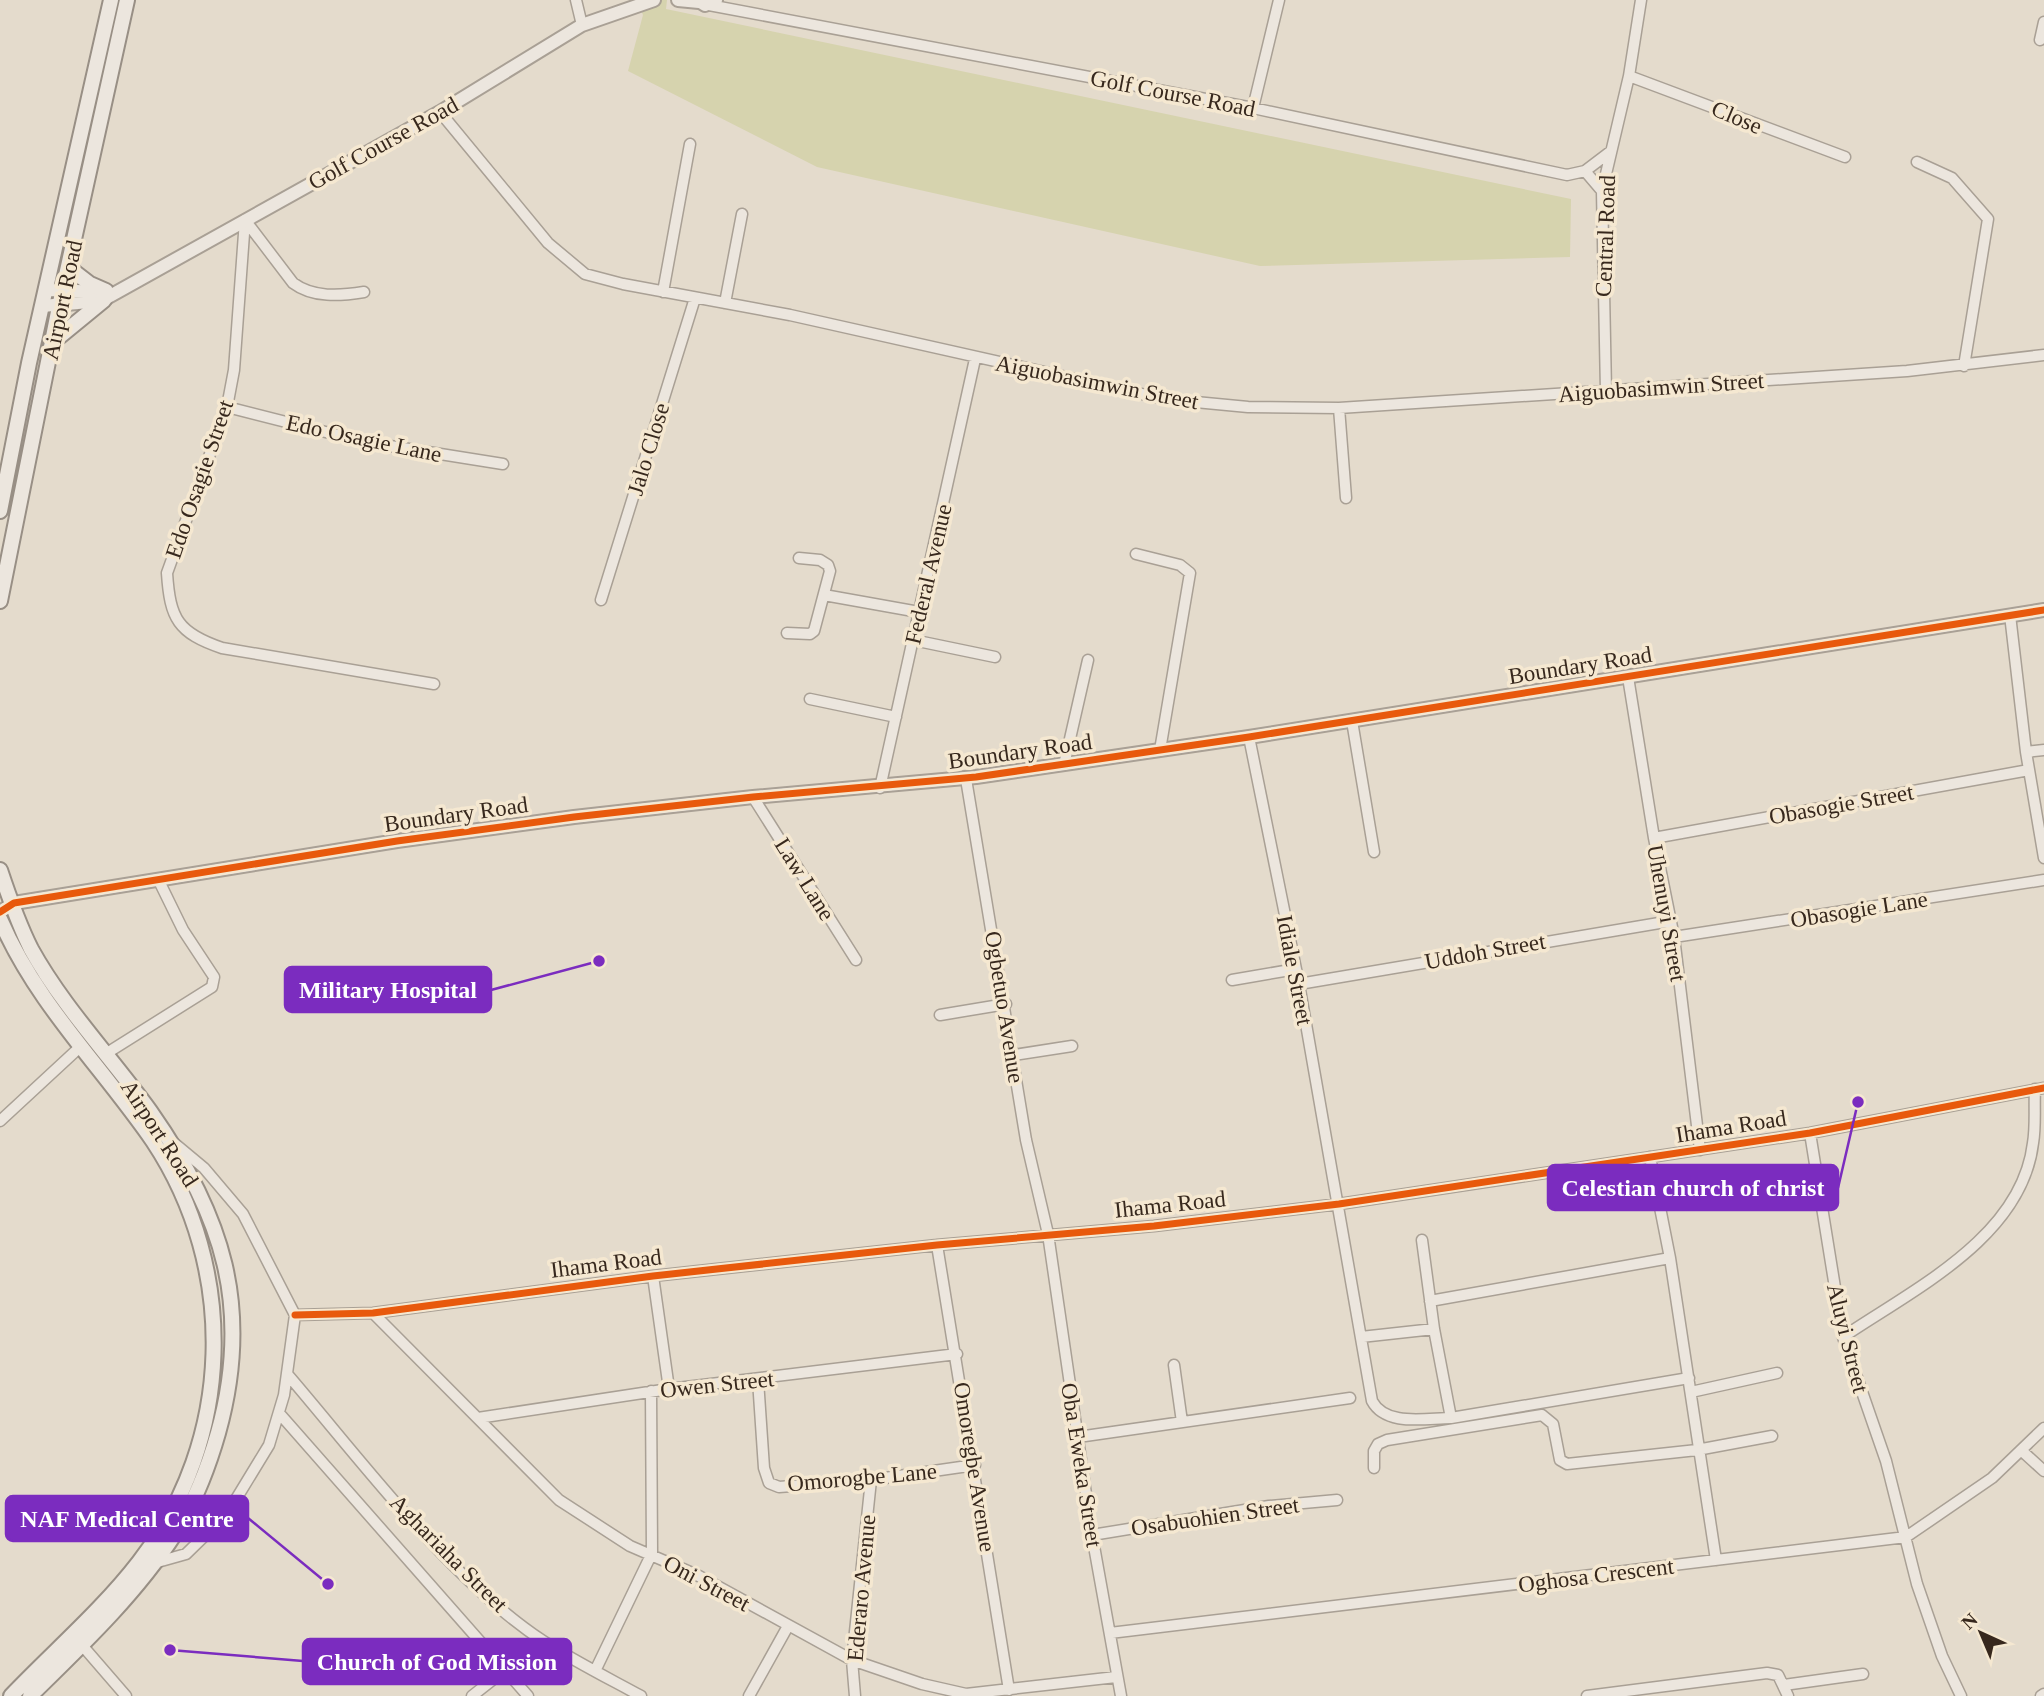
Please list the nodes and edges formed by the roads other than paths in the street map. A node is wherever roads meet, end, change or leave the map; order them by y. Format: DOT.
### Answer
graph roads {
  1 [pos="111,0"];
  2 [pos="127,0"];
  3 [pos="576,0"];
  4 [pos="654,0"];
  5 [pos="678,0"];
  6 [pos="1279,0"];
  7 [pos="1641,0"];
  8 [pos="705,2"];
  9 [pos="736,4"];
  10 [pos="2044,22"];
  11 [pos="582,25"];
  12 [pos="2040,40"];
  13 [pos="1629,76"];
  14 [pos="1254,108"];
  15 [pos="440,112"];
  16 [pos="690,144"];
  17 [pos="1610,152"];
  18 [pos="1845,157"];
  19 [pos="1917,162"];
  20 [pos="1584,171"];
  21 [pos="1602,191"];
  22 [pos="742,214"];
  23 [pos="245,220"];
  24 [pos="68,267"];
  25 [pos="64,289"];
  26 [pos="46,290"];
  27 [pos="364,292"];
  28 [pos="663,292"];
  29 [pos="108,295"];
  30 [pos="695,298"];
  31 [pos="725,303"];
  32 [pos="42,306"];
  33 [pos="60,307"];
  34 [pos="54,341"];
  35 [pos="2044,355"];
  36 [pos="975,359"];
  37 [pos="1964,366"];
  38 [pos="1606,391"];
  39 [pos="227,407"];
  40 [pos="1339,408"];
  41 [pos="503,464"];
  42 [pos="1346,498"];
  43 [pos="0,512"];
  44 [pos="1136,554"];
  45 [pos="799,558"];
  46 [pos="824,595"];
  47 [pos="601,600"];
  48 [pos="0,601"];
  49 [pos="2044,610"];
  50 [pos="919,612"];
  51 [pos="2010,615"];
  52 [pos="787,634"];
  53 [pos="913,640"];
  54 [pos="995,657"];
  55 [pos="1088,660"];
  56 [pos="1628,677"];
  57 [pos="434,684"];
  58 [pos="810,699"];
  59 [pos="896,717"];
  60 [pos="1352,721"];
  61 [pos="1249,737"];
  62 [pos="1160,750"];
  63 [pos="2044,750"];
  64 [pos="2026,752"];
  65 [pos="1064,765"];
  66 [pos="2029,770"];
  67 [pos="966,779"];
  68 [pos="880,788"];
  69 [pos="753,797"];
  70 [pos="1654,838"];
  71 [pos="1374,852"];
  72 [pos="2044,858"];
  73 [pos="0,870"];
  74 [pos="2044,880"];
  75 [pos="159,881"];
  76 [pos="14,903"];
  77 [pos="0,912"];
  78 [pos="0,919"];
  79 [pos="1671,921"];
  80 [pos="1674,937"];
  81 [pos="856,960"];
  82 [pos="1296,969"];
  83 [pos="1232,980"];
  84 [pos="1299,984"];
  85 [pos="1006,1004"];
  86 [pos="940,1015"];
  87 [pos="1072,1046"];
  88 [pos="80,1047"];
  89 [pos="107,1054"];
  90 [pos="1014,1055"];
  91 [pos="2039,1089"];
  92 [pos="0,1121"];
  93 [pos="1810,1133"];
  94 [pos="159,1139"];
  95 [pos="1700,1150"];
  96 [pos="1650,1157"];
  97 [pos="1339,1204"];
  98 [pos="1048,1234"];
  99 [pos="1422,1240"];
  100 [pos="937,1245"];
  101 [pos="1670,1258"];
  102 [pos="653,1276"];
  103 [pos="1430,1301"];
  104 [pos="373,1313"];
  105 [pos="295,1315"];
  106 [pos="1434,1329"];
  107 [pos="1361,1337"];
  108 [pos="1843,1337"];
  109 [pos="957,1354"];
  110 [pos="1174,1365"];
  111 [pos="1777,1373"];
  112 [pos="288,1375"];
  113 [pos="1689,1378"];
  114 [pos="758,1380"];
  115 [pos="669,1389"];
  116 [pos="651,1391"];
  117 [pos="1690,1392"];
  118 [pos="1350,1398"];
  119 [pos="279,1413"];
  120 [pos="478,1418"];
  121 [pos="1451,1418"];
  122 [pos="1182,1422"];
  123 [pos="2044,1428"];
  124 [pos="1772,1436"];
  125 [pos="1078,1437"];
  126 [pos="1697,1450"];
  127 [pos="2022,1451"];
  128 [pos="975,1465"];
  129 [pos="1374,1468"];
  130 [pos="2044,1471"];
  131 [pos="871,1480"];
  132 [pos="1337,1500"];
  133 [pos="1092,1535"];
  134 [pos="1906,1537"];
  135 [pos="652,1553"];
  136 [pos="148,1560"];
  137 [pos="1716,1560"];
  138 [pos="788,1626"];
  139 [pos="1110,1633"];
  140 [pos="81,1644"];
  141 [pos="852,1660"];
  142 [pos="505,1670"];
  143 [pos="595,1671"];
  144 [pos="1863,1674"];
  145 [pos="1116,1677"];
  146 [pos="1784,1685"];
  147 [pos="1009,1690"];
  148 [pos="11,1696"];
  149 [pos="30,1696"];
  150 [pos="125,1696"];
  151 [pos="472,1696"];
  152 [pos="528,1696"];
  153 [pos="641,1696"];
  154 [pos="749,1696"];
  155 [pos="855,1696"];
  156 [pos="1121,1696"];
  157 [pos="1587,1696"];
  158 [pos="1788,1696"];
  159 [pos="1961,1696"];
  1 -- 26 [label="main road, Airport Road"];
  2 -- 24 [label="main road, Airport Road"];
  3 -- 11 [label="street"];
  4 -- 11 [label="street, Golf Course Road"];
  5 -- 8 [label="street"];
  6 -- 14 [label="street"];
  7 -- 13 [label="street, Central Road"];
  8 -- 9 [label="street, Golf Course Road"];
  9 -- 14 [label="street, Golf Course Road"];
  10 -- 12 [label="street"];
  11 -- 15 [label="street, Golf Course Road"];
  13 -- 17 [label="street, Central Road"];
  13 -- 18 [label="street, Close"];
  14 -- 20 [label="street, Golf Course Road"];
  15 -- 23 [label="street, Golf Course Road"];
  15 -- 28 [label="street, Aiguobasimwin Street"];
  16 -- 28 [label="street"];
  17 -- 20 [label="street"];
  17 -- 21 [label="street, Central Road"];
  19 -- 37 [label="street"];
  20 -- 21 [label="street"];
  21 -- 38 [label="street, Central Road"];
  22 -- 31 [label="street"];
  23 -- 27 [label="street"];
  23 -- 29 [label="street, Golf Course Road"];
  23 -- 39 [label="street, Edo Osagie Street"];
  24 -- 25 [label="main road, Airport Road"];
  24 -- 29 [label="main road"];
  25 -- 26 [label="street"];
  25 -- 29 [label="street"];
  25 -- 33 [label="main road, Airport Road"];
  26 -- 32 [label="main road, Airport Road"];
  28 -- 30 [label="street, Aiguobasimwin Street"];
  29 -- 33 [label="street, Golf Course Road"];
  29 -- 34 [label="main road"];
  30 -- 31 [label="street, Aiguobasimwin Street"];
  30 -- 47 [label="street, Jalo Close"];
  31 -- 36 [label="street, Aiguobasimwin Street"];
  32 -- 33 [label="street, Golf Course Road"];
  32 -- 43 [label="main road, Airport Road"];
  33 -- 34 [label="main road, Airport Road"];
  34 -- 48 [label="main road, Airport Road"];
  35 -- 37 [label="street, Aiguobasimwin Street"];
  36 -- 40 [label="street, Aiguobasimwin Street"];
  36 -- 50 [label="street, Federal Avenue"];
  37 -- 38 [label="street, Aiguobasimwin Street"];
  38 -- 40 [label="street, Aiguobasimwin Street"];
  39 -- 41 [label="street, Edo Osagie Lane"];
  39 -- 57 [label="street, Edo Osagie Street"];
  40 -- 42 [label="street"];
  44 -- 62 [label="street"];
  45 -- 46 [label="street"];
  46 -- 50 [label="street"];
  46 -- 52 [label="street"];
  49 -- 51 [label="street, Boundary Road"];
  50 -- 53 [label="street, Federal Avenue"];
  51 -- 56 [label="street, Boundary Road"];
  51 -- 64 [label="street"];
  53 -- 54 [label="street"];
  53 -- 59 [label="street, Federal Avenue"];
  55 -- 65 [label="street"];
  56 -- 60 [label="street, Boundary Road"];
  56 -- 70 [label="street, Uhenuyi Street"];
  58 -- 59 [label="street"];
  59 -- 68 [label="street, Federal Avenue"];
  60 -- 61 [label="street, Boundary Road"];
  60 -- 71 [label="street"];
  61 -- 62 [label="street, Boundary Road"];
  61 -- 82 [label="street, Idiale Street"];
  62 -- 65 [label="street, Boundary Road"];
  63 -- 64 [label="street"];
  64 -- 66 [label="street"];
  65 -- 67 [label="street, Boundary Road"];
  66 -- 70 [label="street, Obasogie Street"];
  66 -- 72 [label="street"];
  67 -- 68 [label="street, Boundary Road"];
  67 -- 85 [label="street, Ogbetuo Avenue"];
  68 -- 69 [label="street, Boundary Road"];
  69 -- 75 [label="street, Boundary Road"];
  69 -- 81 [label="street, Law Lane"];
  70 -- 79 [label="street, Uhenuyi Street"];
  73 -- 76 [label="main road, Airport Road"];
  74 -- 80 [label="street, Obasogie Lane"];
  75 -- 76 [label="street, Boundary Road"];
  75 -- 89 [label="street"];
  76 -- 77 [label="street, Boundary Road"];
  76 -- 89 [label="main road, Airport Road"];
  78 -- 88 [label="main road, Airport Road"];
  79 -- 80 [label="street, Uhenuyi Street"];
  79 -- 84 [label="street, Uddoh Street"];
  80 -- 95 [label="street, Uhenuyi Street"];
  82 -- 83 [label="street"];
  82 -- 84 [label="street, Idiale Street"];
  84 -- 97 [label="street, Idiale Street"];
  85 -- 86 [label="street"];
  85 -- 90 [label="street, Ogbetuo Avenue"];
  87 -- 90 [label="street"];
  88 -- 92 [label="street"];
  88 -- 94 [label="main road, Airport Road"];
  89 -- 94 [label="main road, Airport Road"];
  90 -- 98 [label="street, Ogbetuo Avenue"];
  91 -- 93 [label="street, Ihama Road"];
  91 -- 108 [label="street"];
  93 -- 95 [label="street, Ihama Road"];
  93 -- 108 [label="street, Aluyi Street"];
  94 -- 105 [label="street"];
  94 -- 136 [label="main road, Airport Road"];
  94 -- 136 [label="main road, Airport Road"];
  95 -- 96 [label="street, Ihama Road"];
  96 -- 97 [label="street, Ihama Road"];
  96 -- 101 [label="street"];
  97 -- 98 [label="street, Ihama Road"];
  97 -- 107 [label="street, Idiale Street"];
  98 -- 100 [label="street, Ihama Road"];
  98 -- 125 [label="street, Oba Eweka Street"];
  99 -- 103 [label="street"];
  100 -- 102 [label="street, Ihama Road"];
  100 -- 109 [label="street, Omoregbe Avenue"];
  101 -- 103 [label="street"];
  101 -- 113 [label="street"];
  102 -- 104 [label="street, Ihama Road"];
  102 -- 115 [label="street"];
  103 -- 106 [label="street"];
  104 -- 105 [label="street, Ihama Road"];
  104 -- 120 [label="street, Oni Street"];
  105 -- 112 [label="street"];
  106 -- 107 [label="street"];
  106 -- 121 [label="street"];
  107 -- 121 [label="street, Idiale Street"];
  108 -- 134 [label="street, Aluyi Street"];
  109 -- 114 [label="street, Owen Street"];
  109 -- 128 [label="street, Omoregbe Avenue"];
  110 -- 122 [label="street"];
  111 -- 117 [label="street"];
  112 -- 119 [label="street"];
  112 -- 143 [label="street, Aghariaha Street"];
  113 -- 117 [label="street"];
  113 -- 121 [label="street"];
  114 -- 115 [label="street, Owen Street"];
  114 -- 131 [label="street, Omorogbe Lane"];
  115 -- 116 [label="street, Owen Street"];
  116 -- 120 [label="street, Owen Street"];
  116 -- 135 [label="street"];
  117 -- 126 [label="street"];
  118 -- 122 [label="street"];
  119 -- 136 [label="street"];
  119 -- 142 [label="street"];
  120 -- 135 [label="street, Oni Street"];
  122 -- 125 [label="street"];
  123 -- 127 [label="street, Oghosa Crescent"];
  124 -- 126 [label="street"];
  125 -- 133 [label="street, Oba Eweka Street"];
  126 -- 129 [label="street"];
  126 -- 137 [label="street"];
  127 -- 130 [label="street"];
  127 -- 134 [label="street, Oghosa Crescent"];
  128 -- 131 [label="street, Omorogbe Lane"];
  128 -- 147 [label="street, Omoregbe Avenue"];
  131 -- 141 [label="street, Ederaro Avenue"];
  132 -- 133 [label="street, Osabuohien Street"];
  133 -- 139 [label="street, Oba Eweka Street"];
  134 -- 137 [label="street, Oghosa Crescent"];
  134 -- 159 [label="street, Aluyi Street"];
  135 -- 138 [label="street, Oni Street"];
  135 -- 143 [label="street"];
  136 -- 140 [label="main road, Airport Road"];
  136 -- 148 [label="main road, Airport Road"];
  137 -- 139 [label="street, Oghosa Crescent"];
  138 -- 141 [label="street, Oni Street"];
  138 -- 154 [label="street"];
  139 -- 145 [label="street, Oba Eweka Street"];
  140 -- 149 [label="main road, Airport Road"];
  140 -- 150 [label="street"];
  141 -- 147 [label="street, Oni Street"];
  141 -- 155 [label="street, Ederaro Avenue"];
  142 -- 151 [label="street"];
  142 -- 152 [label="street"];
  143 -- 153 [label="street, Aghariaha Street"];
  144 -- 146 [label="street"];
  145 -- 147 [label="street, Oni Street"];
  145 -- 156 [label="street, Oba Eweka Street"];
  146 -- 157 [label="street"];
  146 -- 158 [label="street"];
}
